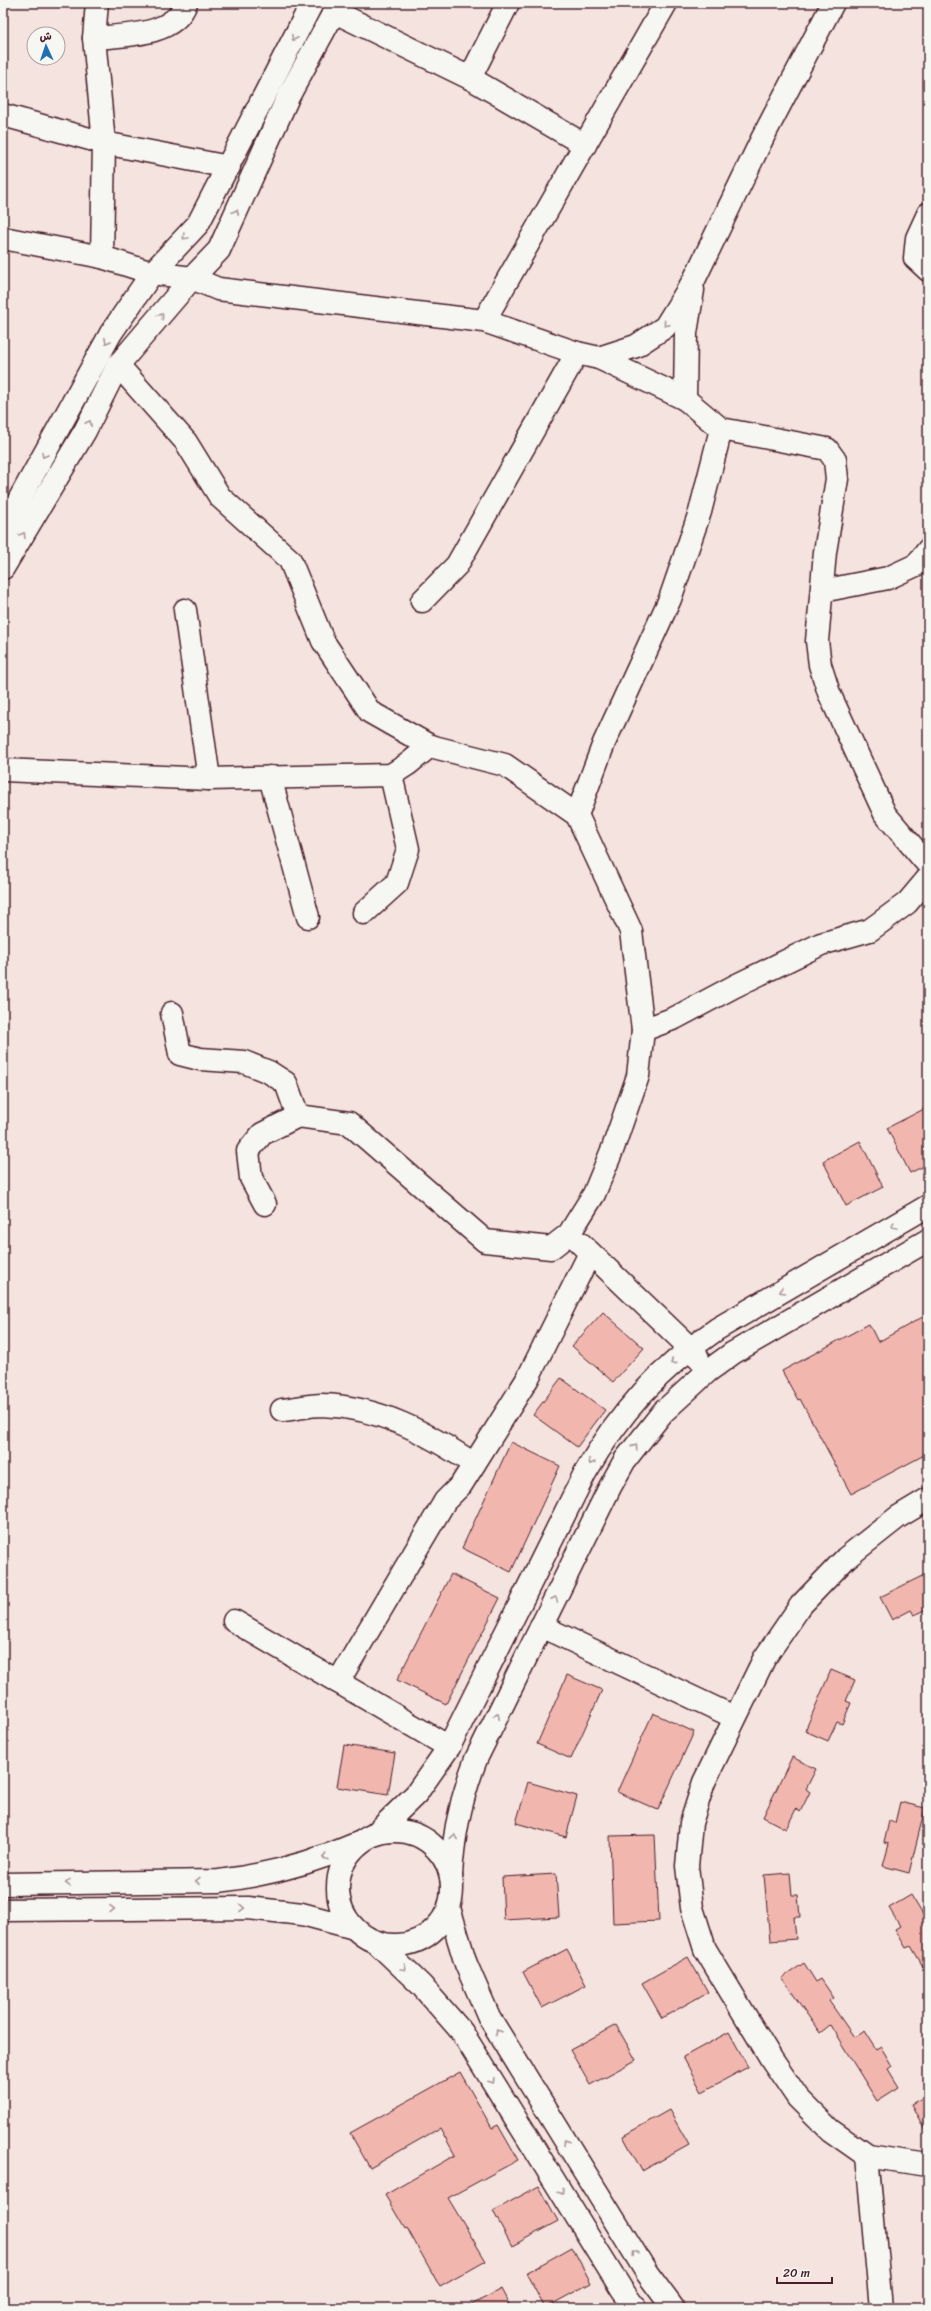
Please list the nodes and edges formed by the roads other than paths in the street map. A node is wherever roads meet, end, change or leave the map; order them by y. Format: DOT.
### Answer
graph roads {
  1 [pos="97,3"];
  2 [pos="186,3"];
  3 [pos="312,3"];
  4 [pos="508,3"];
  5 [pos="666,3"];
  6 [pos="833,3"];
  7 [pos="337,7"];
  8 [pos="94,38"];
  9 [pos="470,78"];
  10 [pos="3,115"];
  11 [pos="104,143"];
  12 [pos="585,145"];
  13 [pos="229,167"];
  14 [pos="928,214"];
  15 [pos="3,238"];
  16 [pos="102,257"];
  17 [pos="928,270"];
  18 [pos="152,273"];
  19 [pos="192,278"];
  20 [pos="694,280"];
  21 [pos="484,321"];
  22 [pos="577,353"];
  23 [pos="599,358"];
  24 [pos="118,365"];
  25 [pos="685,399"];
  26 [pos="721,429"];
  27 [pos="3,529"];
  28 [pos="928,550"];
  29 [pos="3,568"];
  30 [pos="822,591"];
  31 [pos="422,601"];
  32 [pos="185,610"];
  33 [pos="430,746"];
  34 [pos="3,770"];
  35 [pos="390,775"];
  36 [pos="270,777"];
  37 [pos="209,779"];
  38 [pos="577,815"];
  39 [pos="928,862"];
  40 [pos="928,878"];
  41 [pos="364,913"];
  42 [pos="308,917"];
  43 [pos="172,1013"];
  44 [pos="644,1030"];
  45 [pos="298,1116"];
  46 [pos="265,1204"];
  47 [pos="928,1206"];
  48 [pos="569,1234"];
  49 [pos="928,1240"];
  50 [pos="590,1253"];
  51 [pos="690,1348"];
  52 [pos="708,1371"];
  53 [pos="282,1410"];
  54 [pos="474,1464"];
  55 [pos="928,1499"];
  56 [pos="523,1598"];
  57 [pos="234,1621"];
  58 [pos="541,1626"];
  59 [pos="508,1628"];
  60 [pos="338,1682"];
  61 [pos="734,1717"];
  62 [pos="449,1747"];
  63 [pos="368,1838"];
  64 [pos="451,1876"];
  65 [pos="3,1884"];
  66 [pos="449,1908"];
  67 [pos="3,1910"];
  68 [pos="354,1928"];
  69 [pos="376,1942"];
  70 [pos="867,2156"];
  71 [pos="928,2165"];
  72 [pos="647,2274"];
  73 [pos="622,2290"];
  74 [pos="635,2308"];
  75 [pos="673,2308"];
  76 [pos="881,2308"];
  1 -- 8 [label="street"];
  2 -- 8 [label="street"];
  3 -- 13 [label="street, one-way"];
  4 -- 9 [label="street"];
  5 -- 12 [label="street"];
  6 -- 20 [label="street"];
  7 -- 9 [label="street"];
  19 -- 7 [label="street, one-way"];
  8 -- 11 [label="street"];
  9 -- 12 [label="street"];
  10 -- 11 [label="street"];
  11 -- 13 [label="street"];
  11 -- 16 [label="street"];
  12 -- 21 [label="street"];
  13 -- 18 [label="street, one-way"];
  14 -- 17 [label="street"];
  15 -- 16 [label="street"];
  16 -- 18 [label="street"];
  18 -- 19 [label="street"];
  18 -- 27 [label="street, one-way"];
  19 -- 21 [label="street"];
  24 -- 19 [label="street, one-way"];
  20 -- 23 [label="street, one-way"];
  20 -- 25 [label="street"];
  21 -- 22 [label="street"];
  22 -- 23 [label="street"];
  22 -- 31 [label="street"];
  23 -- 25 [label="street"];
  29 -- 24 [label="street, one-way"];
  24 -- 33 [label="street"];
  25 -- 26 [label="street"];
  26 -- 30 [label="street"];
  26 -- 38 [label="street"];
  28 -- 30 [label="street"];
  30 -- 39 [label="street"];
  32 -- 37 [label="street"];
  33 -- 35 [label="street"];
  33 -- 38 [label="street"];
  34 -- 37 [label="street"];
  35 -- 36 [label="street"];
  35 -- 41 [label="street"];
  36 -- 37 [label="street"];
  36 -- 42 [label="street"];
  38 -- 44 [label="street"];
  40 -- 44 [label="street"];
  43 -- 45 [label="street"];
  44 -- 48 [label="street"];
  45 -- 46 [label="street"];
  45 -- 48 [label="street"];
  47 -- 51 [label="street, one-way"];
  48 -- 50 [label="street"];
  49 -- 52 [label="street"];
  50 -- 51 [label="street"];
  50 -- 54 [label="street"];
  51 -- 52 [label="street"];
  51 -- 56 [label="street, one-way"];
  58 -- 52 [label="street, one-way"];
  53 -- 54 [label="street"];
  54 -- 60 [label="street"];
  55 -- 61 [label="street"];
  56 -- 58 [label="street"];
  56 -- 59 [label="street"];
  57 -- 60 [label="street"];
  58 -- 59 [label="street"];
  58 -- 61 [label="street"];
  64 -- 58 [label="street, one-way"];
  59 -- 62 [label="street"];
  60 -- 62 [label="street"];
  61 -- 70 [label="street"];
  62 -- 63 [label="street"];
  63 -- 64 [label="street"];
  63 -- 65 [label="street, one-way"];
  63 -- 68 [label="street"];
  64 -- 66 [label="street"];
  66 -- 69 [label="street"];
  72 -- 66 [label="street, one-way"];
  67 -- 68 [label="street, one-way"];
  68 -- 69 [label="street"];
  69 -- 73 [label="street, one-way"];
  70 -- 71 [label="street"];
  70 -- 76 [label="street"];
  72 -- 73 [label="street"];
  72 -- 75 [label="street"];
  73 -- 74 [label="street"];
}
